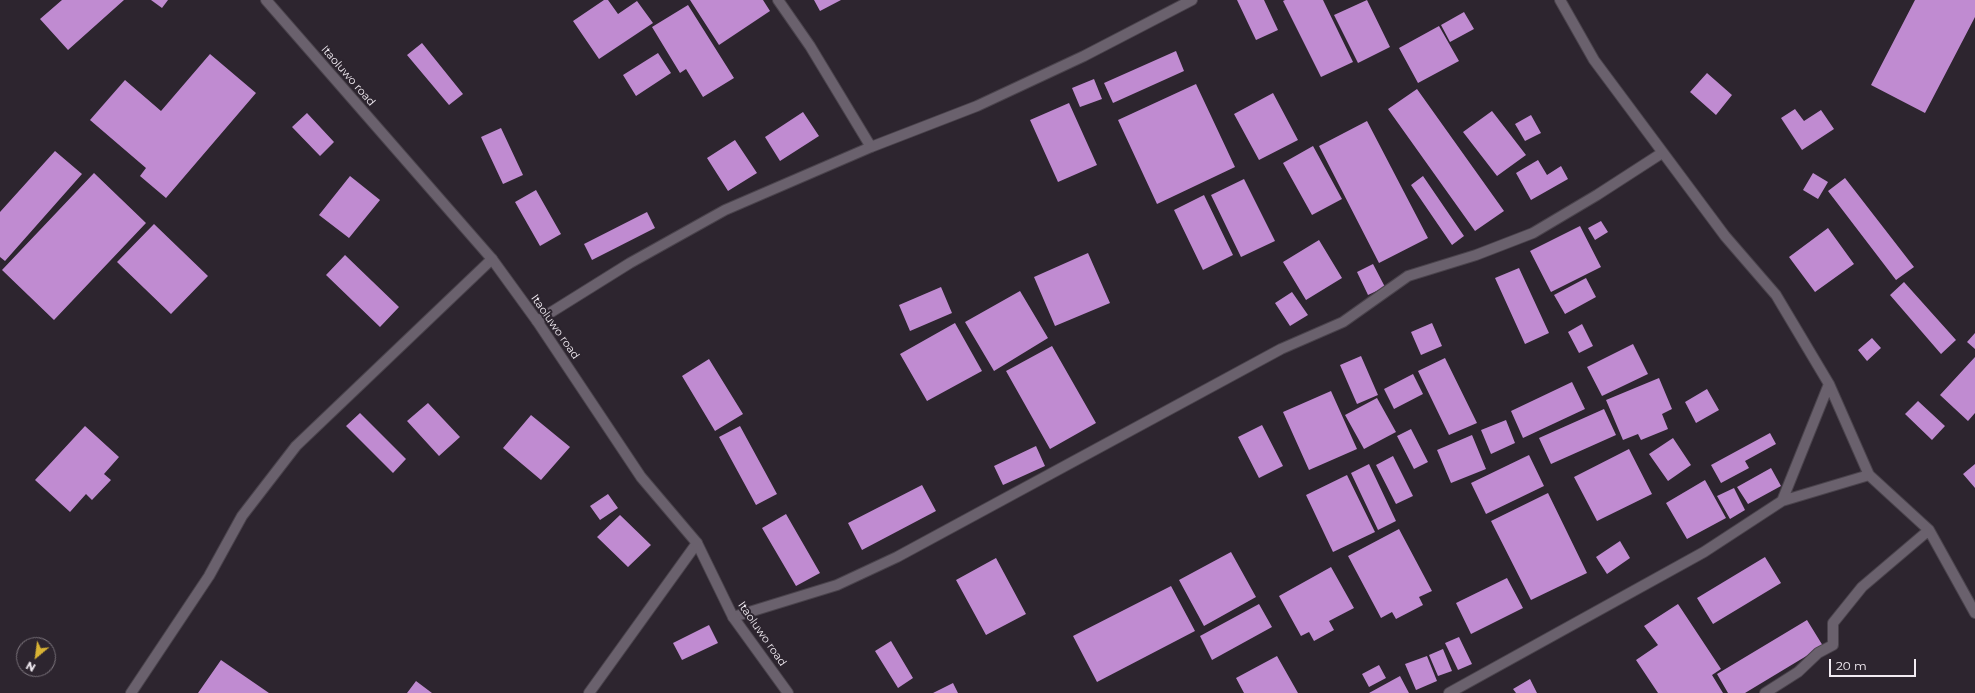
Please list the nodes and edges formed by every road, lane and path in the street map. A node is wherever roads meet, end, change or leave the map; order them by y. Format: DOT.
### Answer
graph roads {
  1 [pos="266,0"];
  2 [pos="778,0"];
  3 [pos="1192,0"];
  4 [pos="1560,0"];
  5 [pos="871,147"];
  6 [pos="1662,153"];
  7 [pos="492,259"];
  8 [pos="537,321"];
  9 [pos="1829,384"];
  10 [pos="1869,475"];
  11 [pos="1782,501"];
  12 [pos="1929,530"];
  13 [pos="697,543"];
  14 [pos="1975,613"];
  15 [pos="733,617"];
  16 [pos="131,693"];
  17 [pos="589,693"];
  18 [pos="788,693"];
  19 [pos="1448,693"];
  20 [pos="1765,693"];
  1 -- 7 [label="street, Itaoluwo road"];
  2 -- 5 [label="street"];
  3 -- 5 [label="street"];
  4 -- 6 [label="street"];
  5 -- 8 [label="street"];
  6 -- 9 [label="street"];
  6 -- 15 [label="street"];
  7 -- 8 [label="street, Itaoluwo road"];
  7 -- 16 [label="street"];
  8 -- 13 [label="street, Itaoluwo road"];
  9 -- 10 [label="street"];
  9 -- 11 [label="street"];
  10 -- 11 [label="street"];
  10 -- 12 [label="street"];
  11 -- 19 [label="street"];
  12 -- 14 [label="street"];
  12 -- 20 [label="street"];
  13 -- 15 [label="street, Itaoluwo road"];
  13 -- 17 [label="street"];
  15 -- 18 [label="street, Itaoluwo road"];
}
